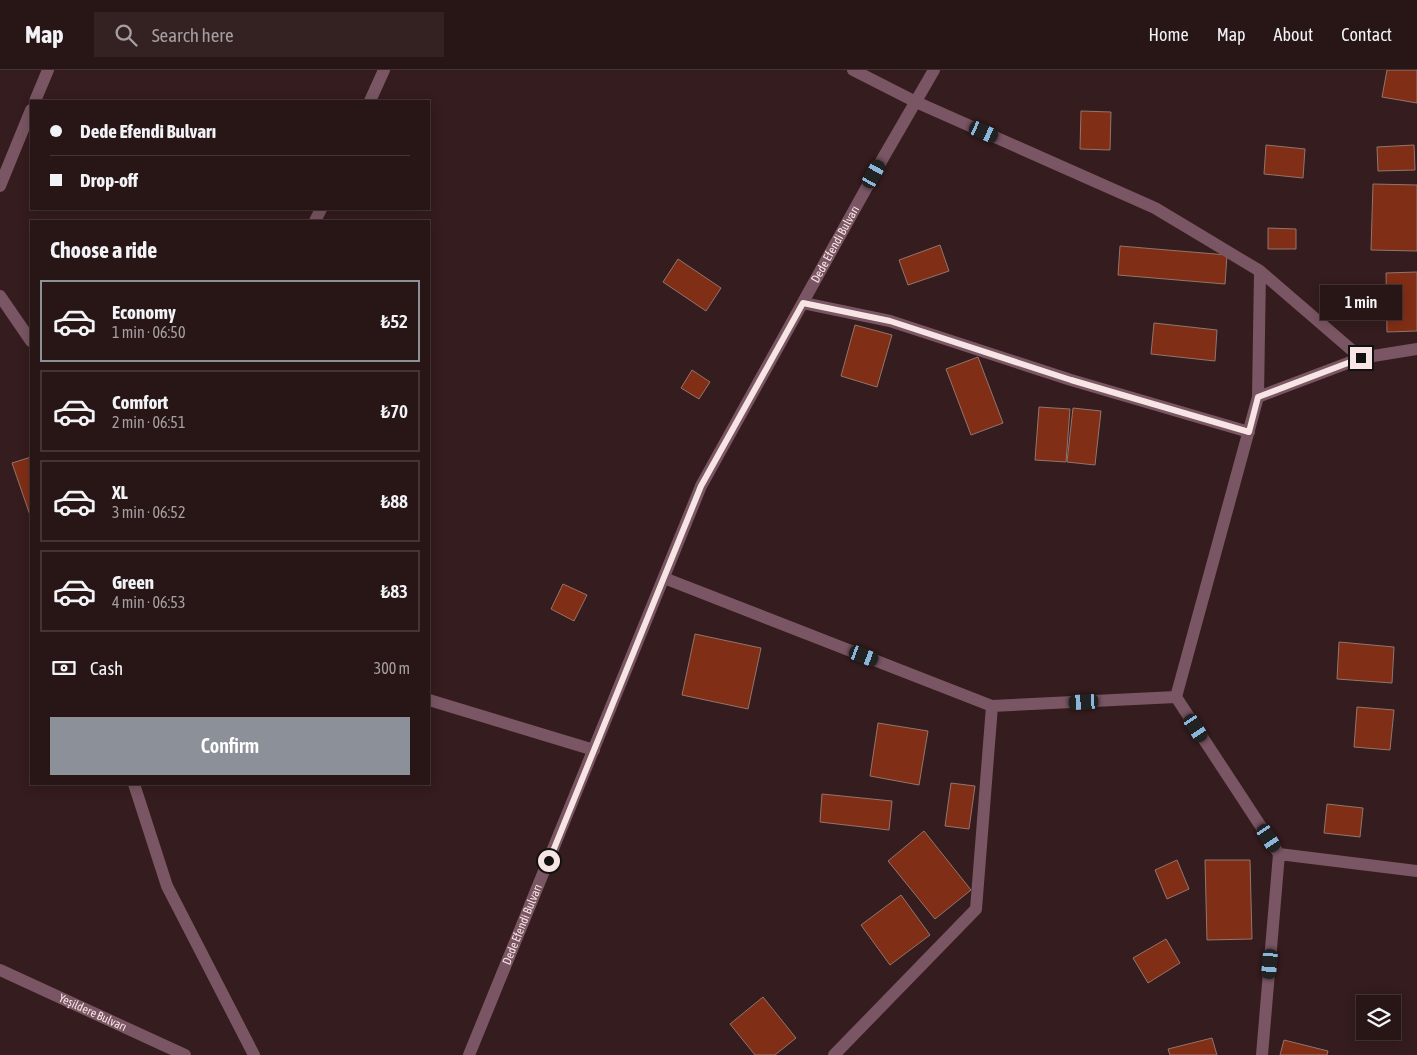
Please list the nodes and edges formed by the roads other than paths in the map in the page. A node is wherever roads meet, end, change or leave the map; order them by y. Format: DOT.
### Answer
graph roads {
  1 [pos="48,70"];
  2 [pos="384,70"];
  3 [pos="853,70"];
  4 [pos="934,70"];
  5 [pos="35,100"];
  6 [pos="370,100"];
  7 [pos="916,102"];
  8 [pos="30,112"];
  9 [pos="0,186"];
  10 [pos="1260,271"];
  11 [pos="0,296"];
  12 [pos="803,303"];
  13 [pos="30,340"];
  14 [pos="1417,349"];
  15 [pos="1361,358"];
  16 [pos="1258,397"];
  17 [pos="1249,432"];
  18 [pos="664,578"];
  19 [pos="1176,697"];
  20 [pos="430,700"];
  21 [pos="992,706"];
  22 [pos="594,750"];
  23 [pos="134,785"];
  24 [pos="1279,854"];
  25 [pos="1417,871"];
  26 [pos="0,970"];
  27 [pos="185,1055"];
  28 [pos="254,1055"];
  29 [pos="469,1055"];
  30 [pos="834,1055"];
  31 [pos="1262,1055"];
  1 -- 5 [label="street"];
  2 -- 6 [label="street"];
  3 -- 7 [label="street"];
  4 -- 7 [label="street, Dede Efendi Bulvarı"];
  7 -- 10 [label="street"];
  7 -- 12 [label="street, Dede Efendi Bulvarı"];
  8 -- 9 [label="street"];
  10 -- 15 [label="street"];
  10 -- 16 [label="street"];
  11 -- 13 [label="street"];
  12 -- 17 [label="street"];
  12 -- 18 [label="street, Dede Efendi Bulvarı"];
  14 -- 15 [label="street"];
  15 -- 16 [label="street"];
  16 -- 17 [label="street"];
  17 -- 19 [label="street"];
  18 -- 21 [label="street"];
  18 -- 22 [label="street, Dede Efendi Bulvarı"];
  19 -- 21 [label="street"];
  19 -- 24 [label="street"];
  20 -- 22 [label="street"];
  21 -- 30 [label="street"];
  22 -- 29 [label="street, Dede Efendi Bulvarı"];
  23 -- 28 [label="street"];
  24 -- 25 [label="street"];
  24 -- 31 [label="street"];
  26 -- 27 [label="street, Yeşildere Bulvarı"];
}
